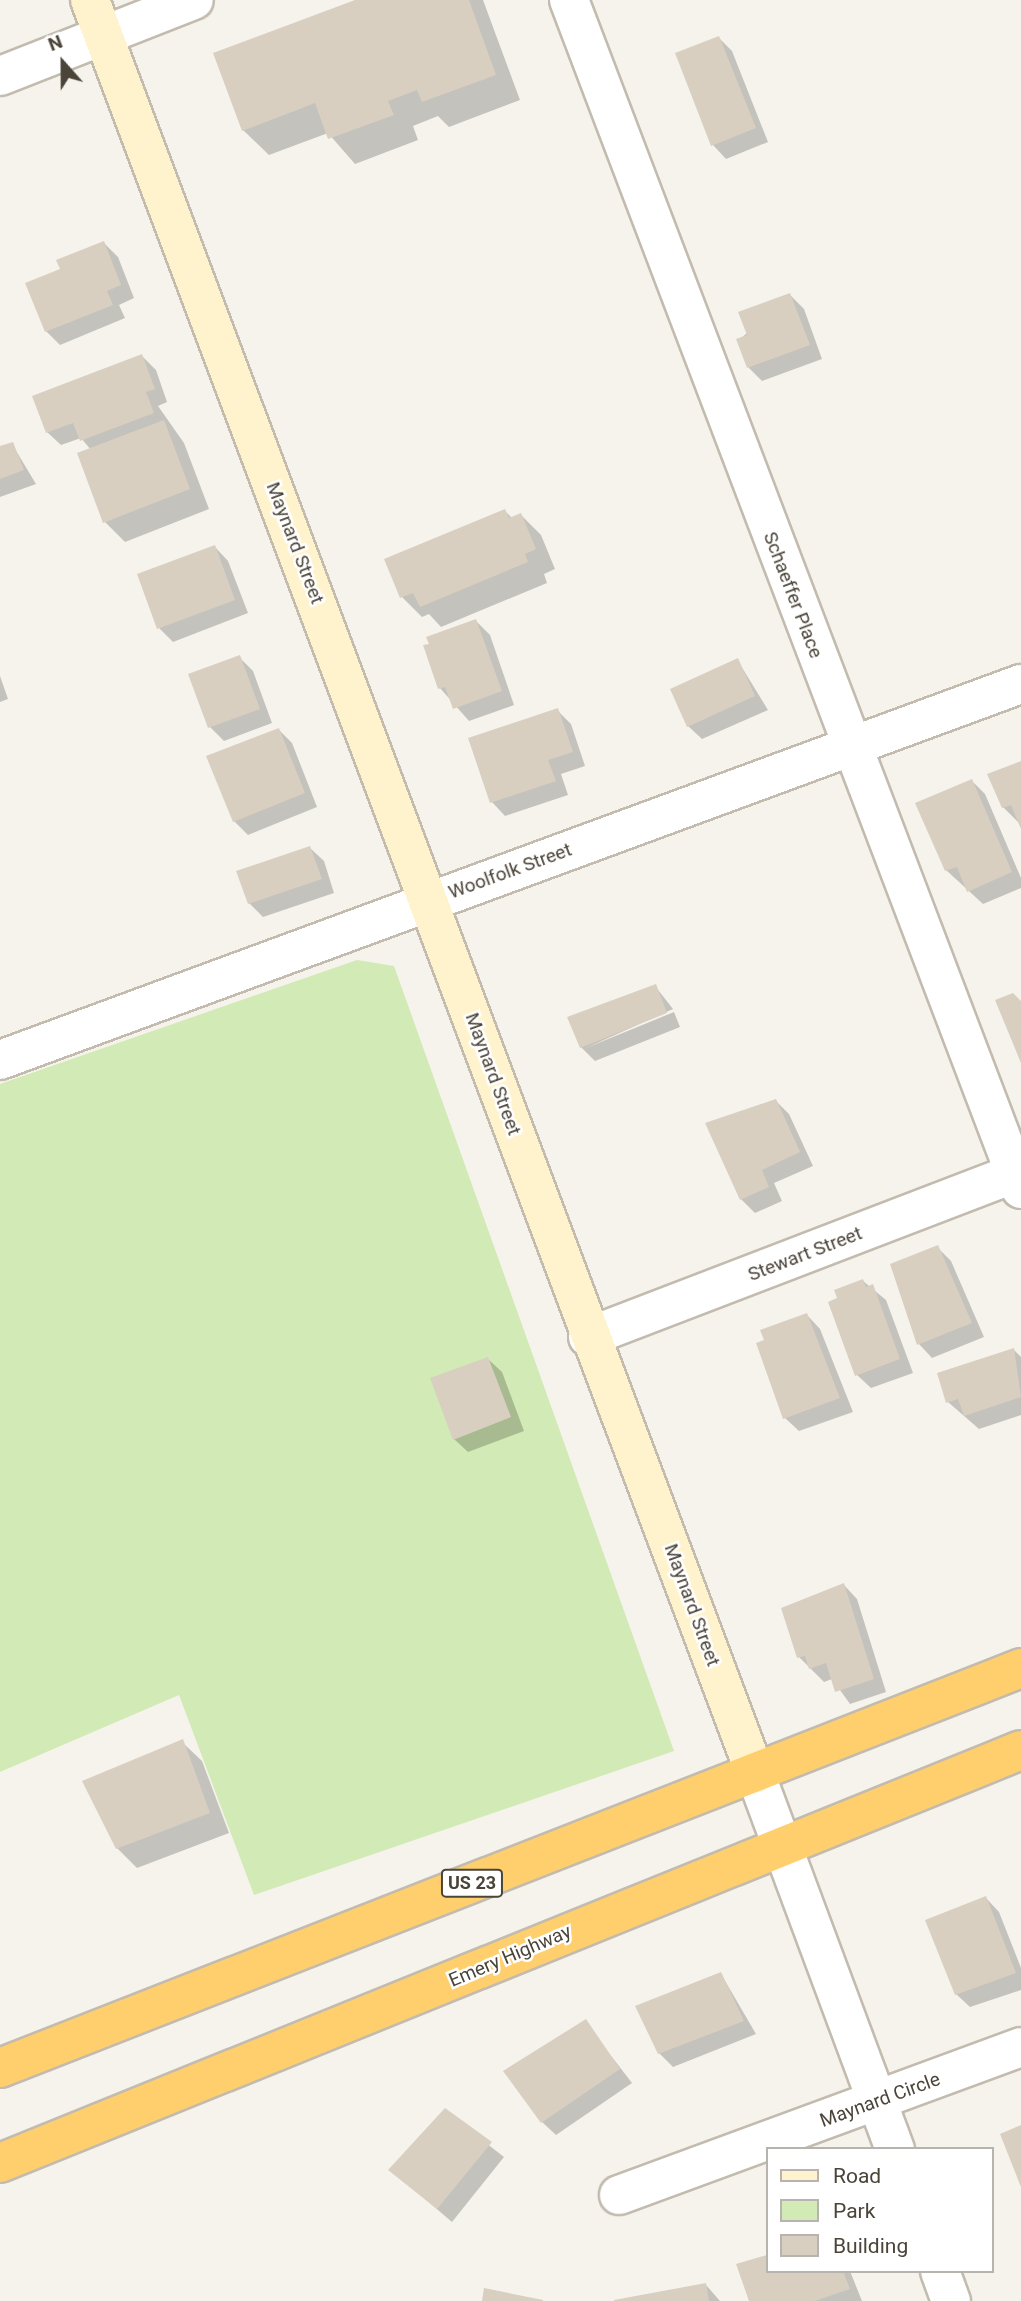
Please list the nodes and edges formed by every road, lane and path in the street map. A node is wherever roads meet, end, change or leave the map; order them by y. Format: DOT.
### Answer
graph roads {
  1 [pos="90,0"];
  2 [pos="194,0"];
  3 [pos="569,0"];
  4 [pos="103,35"];
  5 [pos="0,76"];
  6 [pos="1021,684"];
  7 [pos="851,747"];
  8 [pos="430,900"];
  9 [pos="0,1060"];
  10 [pos="1019,1178"];
  11 [pos="588,1337"];
  12 [pos="1021,1668"];
  13 [pos="1021,1750"];
  14 [pos="754,1773"];
  15 [pos="782,1842"];
  16 [pos="1021,2047"];
  17 [pos="0,2068"];
  18 [pos="878,2101"];
  19 [pos="894,2147"];
  20 [pos="0,2163"];
  21 [pos="620,2195"];
  22 [pos="941,2273"];
  23 [pos="951,2301"];
  1 -- 4 [label="street, Maynard Street"];
  2 -- 4 [label="street"];
  3 -- 7 [label="street, Schaeffer Place"];
  4 -- 5 [label="street"];
  4 -- 8 [label="street, Maynard Street"];
  6 -- 7 [label="street, Woolfolk Street"];
  7 -- 8 [label="street, Woolfolk Street"];
  7 -- 10 [label="street, Schaeffer Place"];
  8 -- 9 [label="street, Woolfolk Street"];
  8 -- 11 [label="street, Maynard Street"];
  10 -- 11 [label="street, Stewart Street"];
  11 -- 14 [label="street, Maynard Street"];
  12 -- 14 [label="highway, US 23"];
  13 -- 15 [label="highway, Emery Highway"];
  14 -- 15 [label="street, Maynard Street"];
  14 -- 17 [label="highway, US 23"];
  15 -- 18 [label="street, Maynard Street"];
  15 -- 20 [label="highway, Emery Highway"];
  16 -- 18 [label="street, Maynard Circle"];
  18 -- 19 [label="street, Maynard Street"];
  18 -- 21 [label="street, Maynard Circle"];
  22 -- 23 [label="street"];
}
